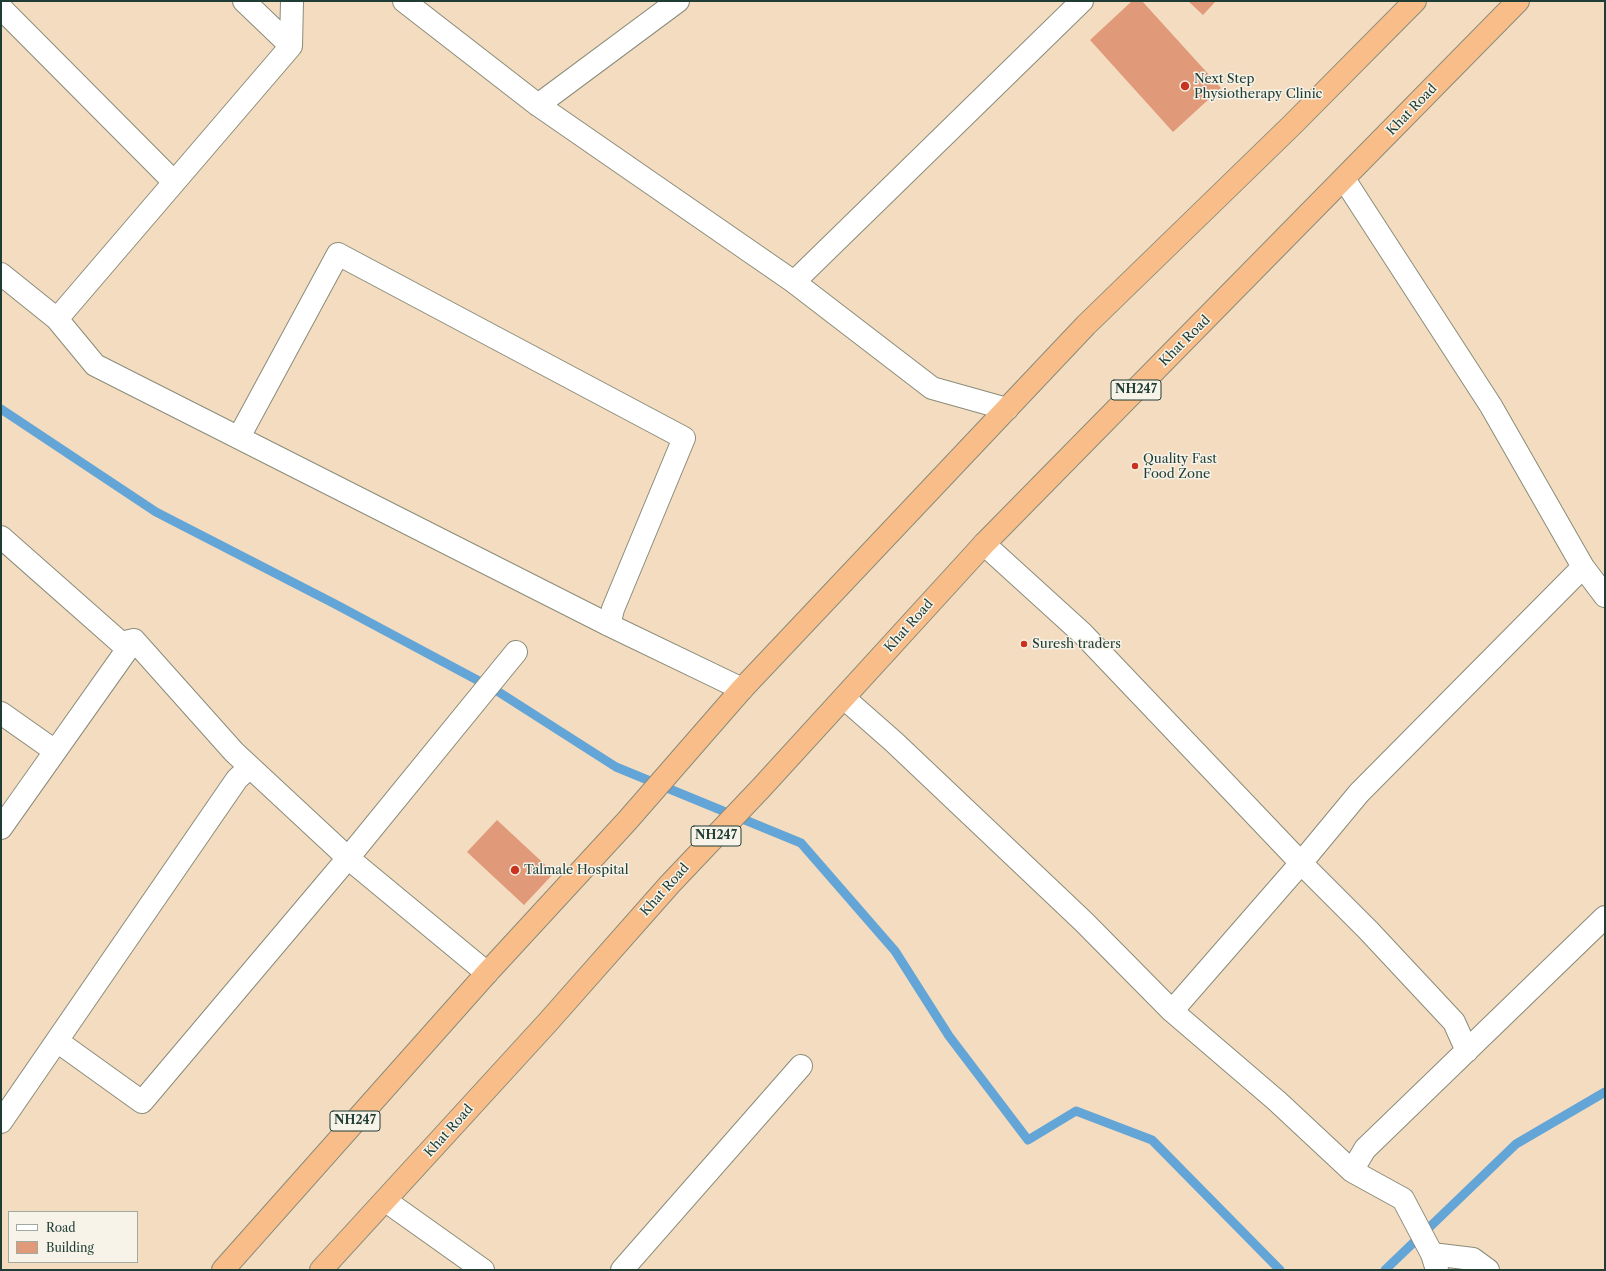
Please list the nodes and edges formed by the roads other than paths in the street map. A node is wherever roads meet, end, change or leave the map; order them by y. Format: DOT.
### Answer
graph roads {
  1 [pos="244,1"];
  2 [pos="292,1"];
  3 [pos="404,1"];
  4 [pos="678,1"];
  5 [pos="1082,1"];
  6 [pos="1415,1"];
  7 [pos="1518,1"];
  8 [pos="1,8"];
  9 [pos="291,46"];
  10 [pos="538,105"];
  11 [pos="1344,179"];
  12 [pos="174,182"];
  13 [pos="1,274"];
  14 [pos="794,282"];
  15 [pos="57,319"];
  16 [pos="1007,409"];
  17 [pos="239,437"];
  18 [pos="1,537"];
  19 [pos="984,544"];
  20 [pos="1583,567"];
  21 [pos="1605,596"];
  22 [pos="609,625"];
  23 [pos="134,640"];
  24 [pos="516,652"];
  25 [pos="742,689"];
  26 [pos="844,698"];
  27 [pos="1,713"];
  28 [pos="55,751"];
  29 [pos="250,767"];
  30 [pos="1,828"];
  31 [pos="348,858"];
  32 [pos="1301,863"];
  33 [pos="1605,917"];
  34 [pos="487,973"];
  35 [pos="1172,1010"];
  36 [pos="57,1041"];
  37 [pos="1467,1050"];
  38 [pos="801,1066"];
  39 [pos="1,1122"];
  40 [pos="1352,1171"];
  41 [pos="386,1201"];
  42 [pos="1435,1262"];
  43 [pos="222,1270"];
  44 [pos="321,1270"];
  45 [pos="483,1270"];
  46 [pos="622,1270"];
  47 [pos="1488,1270"];
  1 -- 9 [label="street"];
  2 -- 9 [label="street"];
  3 -- 10 [label="street"];
  4 -- 10 [label="street"];
  5 -- 14 [label="street"];
  6 -- 16 [label="highway, NH247"];
  7 -- 11 [label="highway, Khat Road / NH247"];
  8 -- 12 [label="street"];
  9 -- 12 [label="street"];
  10 -- 14 [label="street"];
  11 -- 19 [label="highway, Khat Road / NH247"];
  11 -- 20 [label="street"];
  12 -- 15 [label="street"];
  13 -- 15 [label="street"];
  14 -- 16 [label="street"];
  15 -- 17 [label="street"];
  16 -- 25 [label="highway, NH247"];
  17 -- 22 [label="street"];
  17 -- 22 [label="street"];
  18 -- 23 [label="street"];
  19 -- 26 [label="highway, Khat Road / NH247"];
  19 -- 32 [label="street"];
  20 -- 21 [label="street"];
  20 -- 32 [label="street"];
  22 -- 25 [label="street"];
  23 -- 28 [label="street"];
  23 -- 29 [label="street"];
  24 -- 31 [label="street"];
  25 -- 34 [label="highway, NH247"];
  26 -- 35 [label="street"];
  26 -- 41 [label="highway, Khat Road / NH247"];
  27 -- 28 [label="street"];
  28 -- 30 [label="street"];
  29 -- 31 [label="street"];
  29 -- 36 [label="street"];
  31 -- 34 [label="street"];
  31 -- 36 [label="street"];
  32 -- 35 [label="street"];
  32 -- 37 [label="street"];
  33 -- 37 [label="street"];
  34 -- 43 [label="highway, NH247"];
  35 -- 40 [label="street"];
  36 -- 39 [label="street"];
  37 -- 40 [label="street"];
  38 -- 46 [label="street"];
  40 -- 42 [label="street"];
  41 -- 44 [label="highway, Khat Road / NH247"];
  41 -- 45 [label="street"];
  42 -- 47 [label="street"];
}
